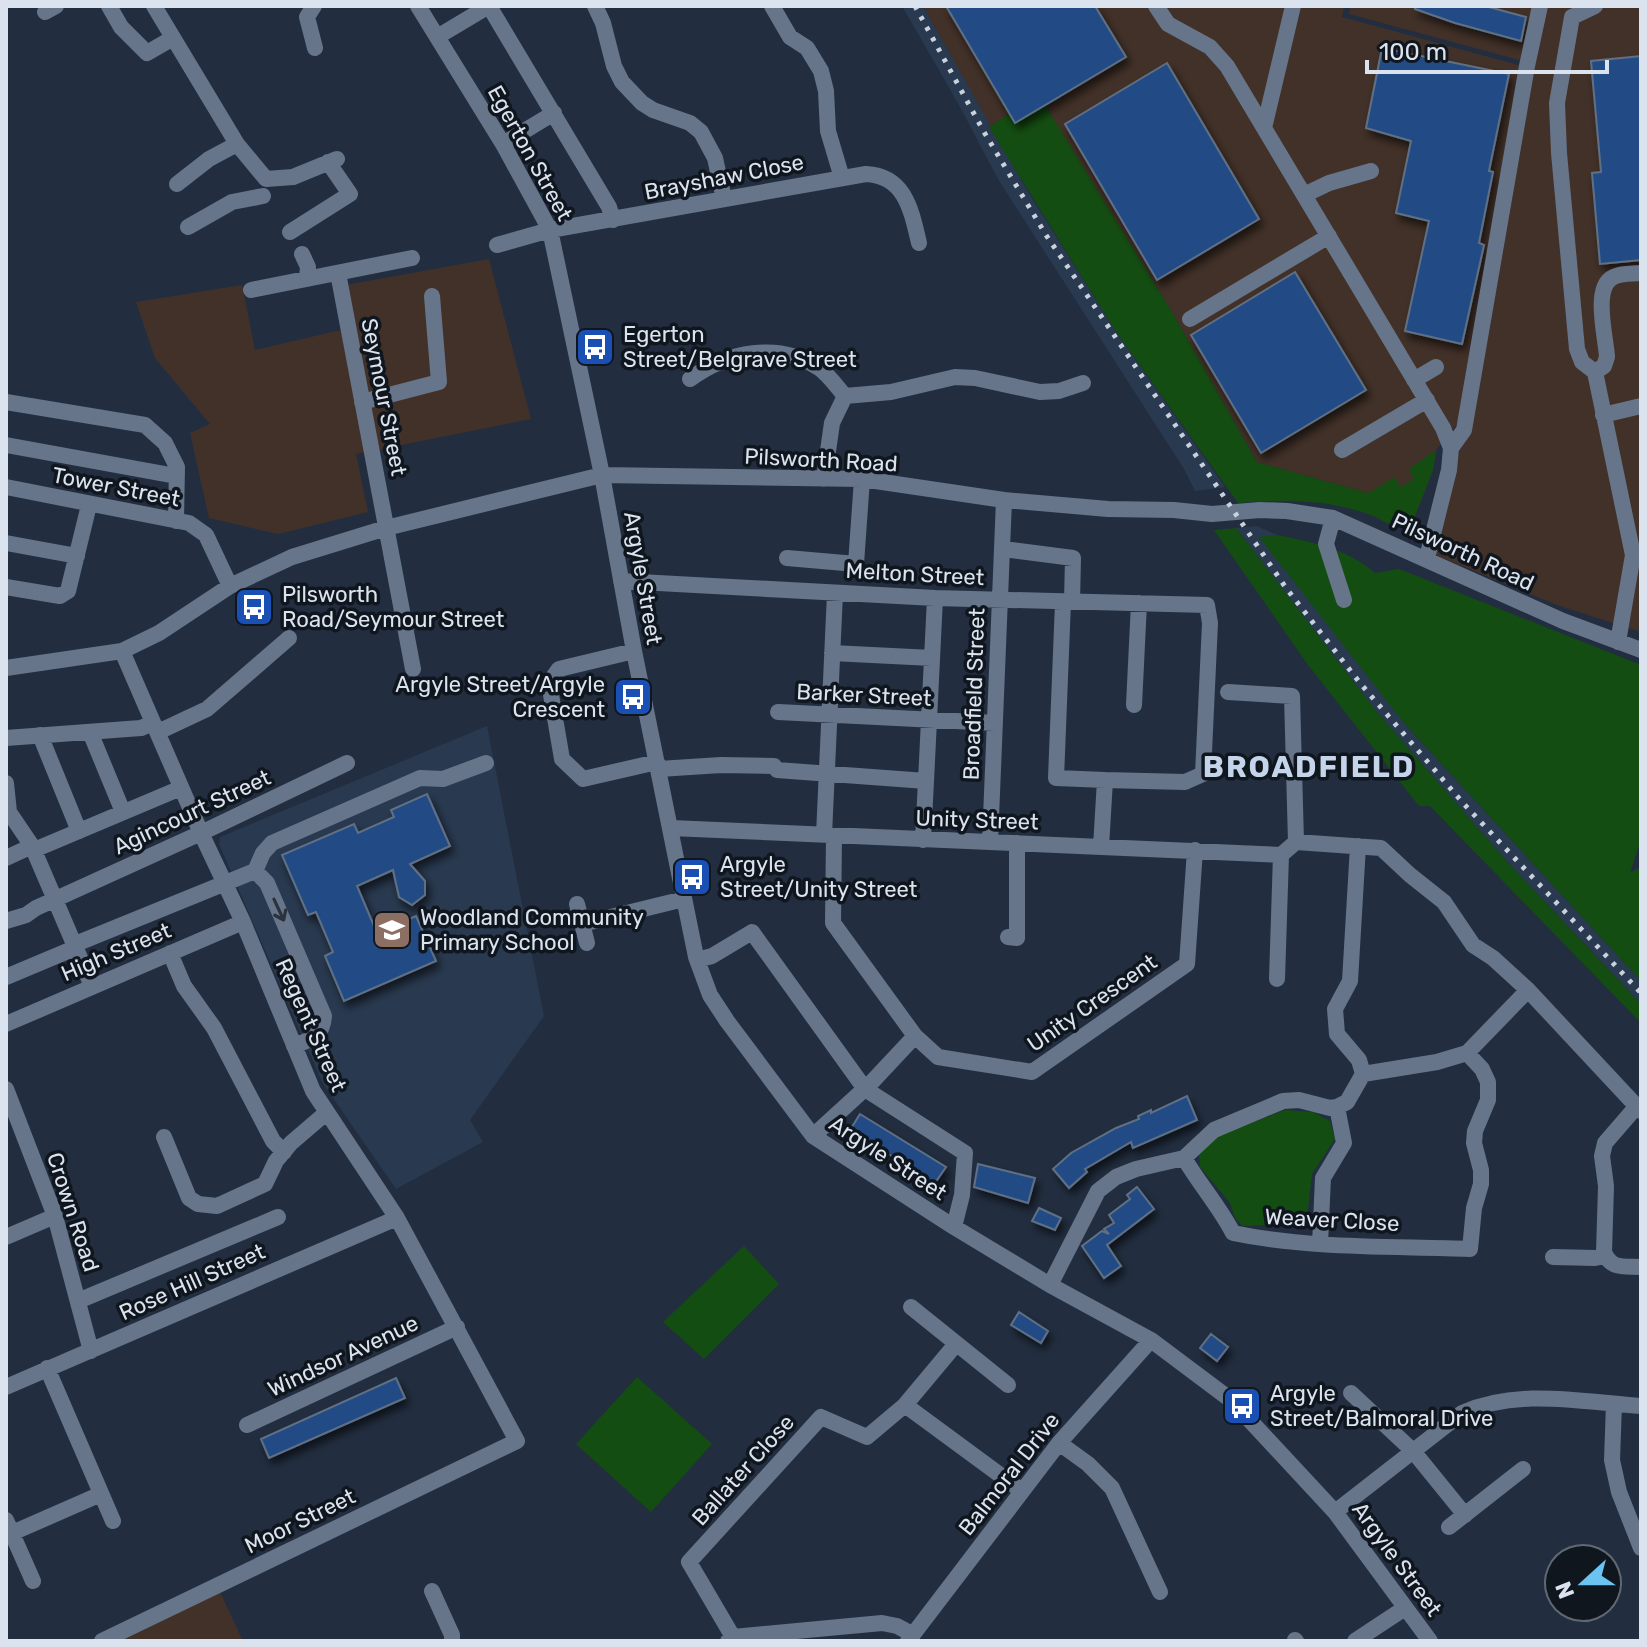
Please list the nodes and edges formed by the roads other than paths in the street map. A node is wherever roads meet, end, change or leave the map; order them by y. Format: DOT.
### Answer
graph roads {
  1 [pos="109,6"];
  2 [pos="154,6"];
  3 [pos="314,6"];
  4 [pos="418,6"];
  5 [pos="489,6"];
  6 [pos="595,6"];
  7 [pos="772,6"];
  8 [pos="1156,6"];
  9 [pos="1293,6"];
  10 [pos="1540,6"];
  11 [pos="1595,6"];
  12 [pos="437,37"];
  13 [pos="173,38"];
  14 [pos="315,48"];
  15 [pos="554,113"];
  16 [pos="1264,128"];
  17 [pos="237,144"];
  18 [pos="503,144"];
  19 [pos="1371,171"];
  20 [pos="842,178"];
  21 [pos="177,184"];
  22 [pos="1304,195"];
  23 [pos="263,196"];
  24 [pos="724,199"];
  25 [pos="613,220"];
  26 [pos="188,227"];
  27 [pos="550,230"];
  28 [pos="290,232"];
  29 [pos="1329,236"];
  30 [pos="919,243"];
  31 [pos="497,245"];
  32 [pos="302,254"];
  33 [pos="412,258"];
  34 [pos="338,273"];
  35 [pos="1641,273"];
  36 [pos="307,279"];
  37 [pos="251,290"];
  38 [pos="432,296"];
  39 [pos="1601,299"];
  40 [pos="1572,300"];
  41 [pos="1190,319"];
  42 [pos="1436,367"];
  43 [pos="1595,372"];
  44 [pos="690,379"];
  45 [pos="1414,380"];
  46 [pos="1083,383"];
  47 [pos="845,396"];
  48 [pos="1427,400"];
  49 [pos="6,402"];
  50 [pos="362,402"];
  51 [pos="1641,406"];
  52 [pos="1603,415"];
  53 [pos="6,445"];
  54 [pos="1451,448"];
  55 [pos="1342,450"];
  56 [pos="602,475"];
  57 [pos="176,476"];
  58 [pos="824,479"];
  59 [pos="862,479"];
  60 [pos="6,487"];
  61 [pos="1004,500"];
  62 [pos="89,505"];
  63 [pos="1333,518"];
  64 [pos="176,521"];
  65 [pos="386,528"];
  66 [pos="6,543"];
  67 [pos="1003,549"];
  68 [pos="1637,555"];
  69 [pos="77,556"];
  70 [pos="787,558"];
  71 [pos="1427,558"];
  72 [pos="621,581"];
  73 [pos="230,586"];
  74 [pos="6,587"];
  75 [pos="835,593"];
  76 [pos="935,598"];
  77 [pos="1000,600"];
  78 [pos="1344,600"];
  79 [pos="1067,602"];
  80 [pos="1139,603"];
  81 [pos="289,638"];
  82 [pos="1618,642"];
  83 [pos="1641,650"];
  84 [pos="122,651"];
  85 [pos="634,651"];
  86 [pos="832,653"];
  87 [pos="932,658"];
  88 [pos="6,668"];
  89 [pos="413,669"];
  90 [pos="1228,692"];
  91 [pos="1134,705"];
  92 [pos="778,712"];
  93 [pos="828,715"];
  94 [pos="929,720"];
  95 [pos="995,723"];
  96 [pos="156,728"];
  97 [pos="90,732"];
  98 [pos="40,735"];
  99 [pos="6,738"];
  100 [pos="347,763"];
  101 [pos="486,763"];
  102 [pos="658,766"];
  103 [pos="826,774"];
  104 [pos="1105,780"];
  105 [pos="926,781"];
  106 [pos="6,783"];
  107 [pos="181,788"];
  108 [pos="123,812"];
  109 [pos="671,828"];
  110 [pos="79,831"];
  111 [pos="201,833"];
  112 [pos="829,836"];
  113 [pos="923,840"];
  114 [pos="990,842"];
  115 [pos="1296,842"];
  116 [pos="1017,843"];
  117 [pos="1358,846"];
  118 [pos="1101,847"];
  119 [pos="33,848"];
  120 [pos="1195,850"];
  121 [pos="1281,855"];
  122 [pos="6,858"];
  123 [pos="255,871"];
  124 [pos="226,882"];
  125 [pos="55,899"];
  126 [pos="684,899"];
  127 [pos="577,904"];
  128 [pos="6,921"];
  129 [pos="243,922"];
  130 [pos="582,924"];
  131 [pos="1008,937"];
  132 [pos="587,943"];
  133 [pos="74,946"];
  134 [pos="170,953"];
  135 [pos="697,960"];
  136 [pos="6,977"];
  137 [pos="1277,979"];
  138 [pos="92,986"];
  139 [pos="1528,990"];
  140 [pos="6,1024"];
  141 [pos="915,1036"];
  142 [pos="294,1046"];
  143 [pos="1467,1053"];
  144 [pos="1363,1074"];
  145 [pos="6,1089"];
  146 [pos="865,1089"];
  147 [pos="1337,1107"];
  148 [pos="1639,1109"];
  149 [pos="326,1113"];
  150 [pos="813,1136"];
  151 [pos="164,1137"];
  152 [pos="284,1152"];
  153 [pos="1184,1158"];
  154 [pos="55,1216"];
  155 [pos="278,1217"];
  156 [pos="397,1218"];
  157 [pos="954,1227"];
  158 [pos="6,1237"];
  159 [pos="1320,1244"];
  160 [pos="1605,1256"];
  161 [pos="1553,1257"];
  162 [pos="1641,1267"];
  163 [pos="1050,1285"];
  164 [pos="78,1301"];
  165 [pos="911,1307"];
  166 [pos="457,1327"];
  167 [pos="1151,1340"];
  168 [pos="956,1344"];
  169 [pos="91,1351"];
  170 [pos="47,1368"];
  171 [pos="1008,1385"];
  172 [pos="6,1387"];
  173 [pos="1351,1393"];
  174 [pos="1614,1404"];
  175 [pos="905,1405"];
  176 [pos="1641,1406"];
  177 [pos="247,1425"];
  178 [pos="517,1441"];
  179 [pos="1059,1443"];
  180 [pos="1413,1451"];
  181 [pos="1523,1469"];
  182 [pos="1022,1491"];
  183 [pos="101,1494"];
  184 [pos="1335,1512"];
  185 [pos="1465,1515"];
  186 [pos="113,1521"];
  187 [pos="9,1527"];
  188 [pos="1449,1527"];
  189 [pos="1641,1548"];
  190 [pos="33,1581"];
  191 [pos="432,1591"];
  192 [pos="1160,1592"];
  193 [pos="1405,1608"];
  194 [pos="126,1630"];
  195 [pos="910,1638"];
  196 [pos="731,1639"];
  197 [pos="102,1641"];
  198 [pos="140,1641"];
  199 [pos="452,1641"];
  200 [pos="1355,1641"];
  201 [pos="1430,1641"];
  1 -- 13 [label="street"];
  2 -- 13 [label="street"];
  3 -- 14 [label="street"];
  4 -- 12 [label="street, Egerton Street"];
  5 -- 12 [label="street"];
  5 -- 15 [label="street"];
  6 -- 24 [label="street"];
  7 -- 20 [label="street"];
  8 -- 16 [label="street"];
  9 -- 16 [label="street"];
  10 -- 54 [label="street"];
  11 -- 40 [label="street"];
  12 -- 18 [label="street, Egerton Street"];
  13 -- 17 [label="street"];
  15 -- 18 [label="street"];
  15 -- 25 [label="street"];
  16 -- 22 [label="street"];
  17 -- 21 [label="street"];
  17 -- 28 [label="street"];
  18 -- 27 [label="street, Egerton Street"];
  19 -- 22 [label="street"];
  20 -- 24 [label="street, Brayshaw Close"];
  20 -- 30 [label="street, Brayshaw Close"];
  22 -- 29 [label="street"];
  23 -- 26 [label="street"];
  24 -- 25 [label="street, Brayshaw Close"];
  25 -- 27 [label="street, Brayshaw Close"];
  27 -- 31 [label="street, Brayshaw Close"];
  27 -- 56 [label="street, Egerton Street"];
  29 -- 41 [label="street"];
  29 -- 45 [label="street"];
  32 -- 36 [label="street"];
  33 -- 34 [label="street"];
  34 -- 36 [label="street"];
  34 -- 50 [label="street, Seymour Street"];
  35 -- 39 [label="street"];
  36 -- 37 [label="street"];
  38 -- 50 [label="street"];
  39 -- 40 [label="street"];
  39 -- 43 [label="street"];
  40 -- 43 [label="street"];
  42 -- 45 [label="street"];
  43 -- 52 [label="street"];
  44 -- 47 [label="street"];
  45 -- 48 [label="street"];
  46 -- 47 [label="street"];
  47 -- 58 [label="street"];
  48 -- 54 [label="street"];
  48 -- 55 [label="street"];
  49 -- 57 [label="street"];
  50 -- 65 [label="street, Seymour Street"];
  51 -- 52 [label="street"];
  52 -- 68 [label="street"];
  53 -- 57 [label="street"];
  54 -- 71 [label="street"];
  56 -- 58 [label="street, Pilsworth Road"];
  56 -- 65 [label="street, Pilsworth Road"];
  56 -- 72 [label="street, Argyle Street"];
  57 -- 64 [label="street"];
  58 -- 59 [label="street, Pilsworth Road"];
  59 -- 61 [label="street, Pilsworth Road"];
  59 -- 70 [label="street"];
  60 -- 62 [label="street, Tower Street"];
  61 -- 63 [label="street, Pilsworth Road"];
  61 -- 67 [label="street, Broadfield Street"];
  62 -- 64 [label="street, Tower Street"];
  62 -- 69 [label="street"];
  63 -- 71 [label="street, Pilsworth Road"];
  63 -- 78 [label="street"];
  64 -- 73 [label="street, Tower Street"];
  65 -- 73 [label="street, Pilsworth Road"];
  65 -- 89 [label="street, Seymour Street"];
  66 -- 69 [label="street"];
  67 -- 77 [label="street, Broadfield Street"];
  67 -- 79 [label="street"];
  68 -- 82 [label="street"];
  69 -- 74 [label="street"];
  71 -- 82 [label="street, Pilsworth Road"];
  72 -- 75 [label="street, Melton Street"];
  72 -- 85 [label="street, Argyle Street"];
  73 -- 84 [label="street, Pilsworth Road"];
  75 -- 76 [label="street, Melton Street"];
  75 -- 86 [label="street, Unity Crescent"];
  76 -- 77 [label="street, Melton Street"];
  76 -- 87 [label="street"];
  77 -- 79 [label="street, Melton Street"];
  77 -- 95 [label="street, Broadfield Street"];
  79 -- 80 [label="street, Melton Street"];
  79 -- 104 [label="street"];
  80 -- 91 [label="street"];
  80 -- 104 [label="street, Melton Street"];
  81 -- 96 [label="street"];
  82 -- 83 [label="street, Pilsworth Road"];
  84 -- 88 [label="street, Pilsworth Road"];
  84 -- 96 [label="street, Regent Street"];
  85 -- 102 [label="street, Argyle Street"];
  85 -- 102 [label="street"];
  86 -- 87 [label="street"];
  86 -- 93 [label="street, Unity Crescent"];
  87 -- 94 [label="street"];
  90 -- 115 [label="street"];
  92 -- 93 [label="street, Barker Street"];
  93 -- 94 [label="street, Barker Street"];
  93 -- 103 [label="street, Unity Crescent"];
  94 -- 95 [label="street, Barker Street"];
  94 -- 105 [label="street"];
  95 -- 114 [label="street, Broadfield Street"];
  96 -- 97 [label="street"];
  96 -- 107 [label="street, Regent Street"];
  97 -- 98 [label="street"];
  97 -- 108 [label="street"];
  98 -- 99 [label="street"];
  98 -- 110 [label="street"];
  100 -- 111 [label="street, Agincourt Street"];
  101 -- 123 [label="street"];
  102 -- 103 [label="street"];
  102 -- 109 [label="street, Argyle Street"];
  103 -- 105 [label="street"];
  103 -- 112 [label="street, Unity Crescent"];
  104 -- 118 [label="street"];
  105 -- 113 [label="street"];
  106 -- 119 [label="street"];
  107 -- 108 [label="street"];
  107 -- 111 [label="street, Regent Street"];
  108 -- 110 [label="street"];
  109 -- 112 [label="street, Unity Street"];
  109 -- 126 [label="street, Argyle Street"];
  110 -- 119 [label="street"];
  111 -- 124 [label="street, Regent Street"];
  111 -- 125 [label="street, Agincourt Street"];
  112 -- 113 [label="street, Unity Street"];
  112 -- 141 [label="street, Unity Crescent"];
  113 -- 114 [label="street, Unity Street"];
  114 -- 116 [label="street, Unity Street"];
  115 -- 117 [label="street"];
  115 -- 121 [label="street"];
  116 -- 118 [label="street, Unity Street"];
  116 -- 131 [label="street"];
  117 -- 139 [label="street"];
  117 -- 144 [label="street"];
  118 -- 120 [label="street, Unity Street"];
  119 -- 122 [label="street"];
  119 -- 125 [label="street"];
  120 -- 121 [label="street, Unity Street"];
  120 -- 141 [label="street, Unity Crescent"];
  121 -- 137 [label="street"];
  123 -- 124 [label="street"];
  123 -- 142 [label="street, one-way"];
  124 -- 129 [label="street, Regent Street"];
  124 -- 133 [label="street"];
  125 -- 128 [label="street, Agincourt Street"];
  125 -- 133 [label="street"];
  126 -- 130 [label="street"];
  126 -- 135 [label="street, Argyle Street"];
  127 -- 130 [label="street"];
  129 -- 134 [label="street, High Street"];
  129 -- 142 [label="street, Regent Street"];
  130 -- 132 [label="street"];
  133 -- 136 [label="street"];
  133 -- 138 [label="street"];
  134 -- 138 [label="street, High Street"];
  134 -- 152 [label="street"];
  135 -- 146 [label="street"];
  135 -- 150 [label="street, Argyle Street"];
  138 -- 140 [label="street, High Street"];
  139 -- 143 [label="street"];
  139 -- 148 [label="street"];
  141 -- 146 [label="street"];
  142 -- 149 [label="street, Regent Street"];
  143 -- 144 [label="street"];
  143 -- 159 [label="street, Weaver Close"];
  144 -- 147 [label="street"];
  145 -- 154 [label="street, Crown Road"];
  146 -- 150 [label="street"];
  146 -- 157 [label="street"];
  147 -- 153 [label="street"];
  147 -- 159 [label="street"];
  148 -- 160 [label="street"];
  149 -- 152 [label="street"];
  149 -- 156 [label="street, Regent Street"];
  150 -- 157 [label="street, Argyle Street"];
  151 -- 152 [label="street"];
  153 -- 159 [label="street, Weaver Close"];
  153 -- 163 [label="street"];
  154 -- 158 [label="street"];
  154 -- 164 [label="street, Crown Road"];
  155 -- 164 [label="street"];
  156 -- 166 [label="street, Regent Street"];
  156 -- 169 [label="street, Rose Hill Street"];
  157 -- 163 [label="street, Argyle Street"];
  160 -- 161 [label="street"];
  160 -- 162 [label="street"];
  163 -- 167 [label="street, Argyle Street"];
  164 -- 169 [label="street, Crown Road"];
  165 -- 168 [label="street"];
  166 -- 177 [label="street, Windsor Avenue"];
  166 -- 178 [label="street, Regent Street"];
  167 -- 179 [label="street, Balmoral Drive"];
  167 -- 184 [label="street, Argyle Street"];
  168 -- 171 [label="street"];
  168 -- 175 [label="street"];
  169 -- 170 [label="street, Rose Hill Street"];
  170 -- 172 [label="street, Rose Hill Street"];
  170 -- 183 [label="street"];
  173 -- 180 [label="street"];
  174 -- 176 [label="street"];
  174 -- 180 [label="street"];
  174 -- 189 [label="street"];
  175 -- 182 [label="street"];
  175 -- 196 [label="street, Ballater Close"];
  178 -- 194 [label="street, Moor Street"];
  179 -- 182 [label="street, Balmoral Drive"];
  179 -- 192 [label="street"];
  180 -- 184 [label="street"];
  180 -- 185 [label="street"];
  181 -- 185 [label="street"];
  182 -- 195 [label="street, Balmoral Drive"];
  183 -- 186 [label="street"];
  183 -- 187 [label="street"];
  184 -- 193 [label="street, Argyle Street"];
  185 -- 188 [label="street"];
  187 -- 190 [label="street"];
  191 -- 199 [label="street"];
  193 -- 200 [label="street"];
  193 -- 201 [label="street, Argyle Street"];
  194 -- 197 [label="street, Moor Street"];
  194 -- 198 [label="street"];
  195 -- 196 [label="street"];
}
